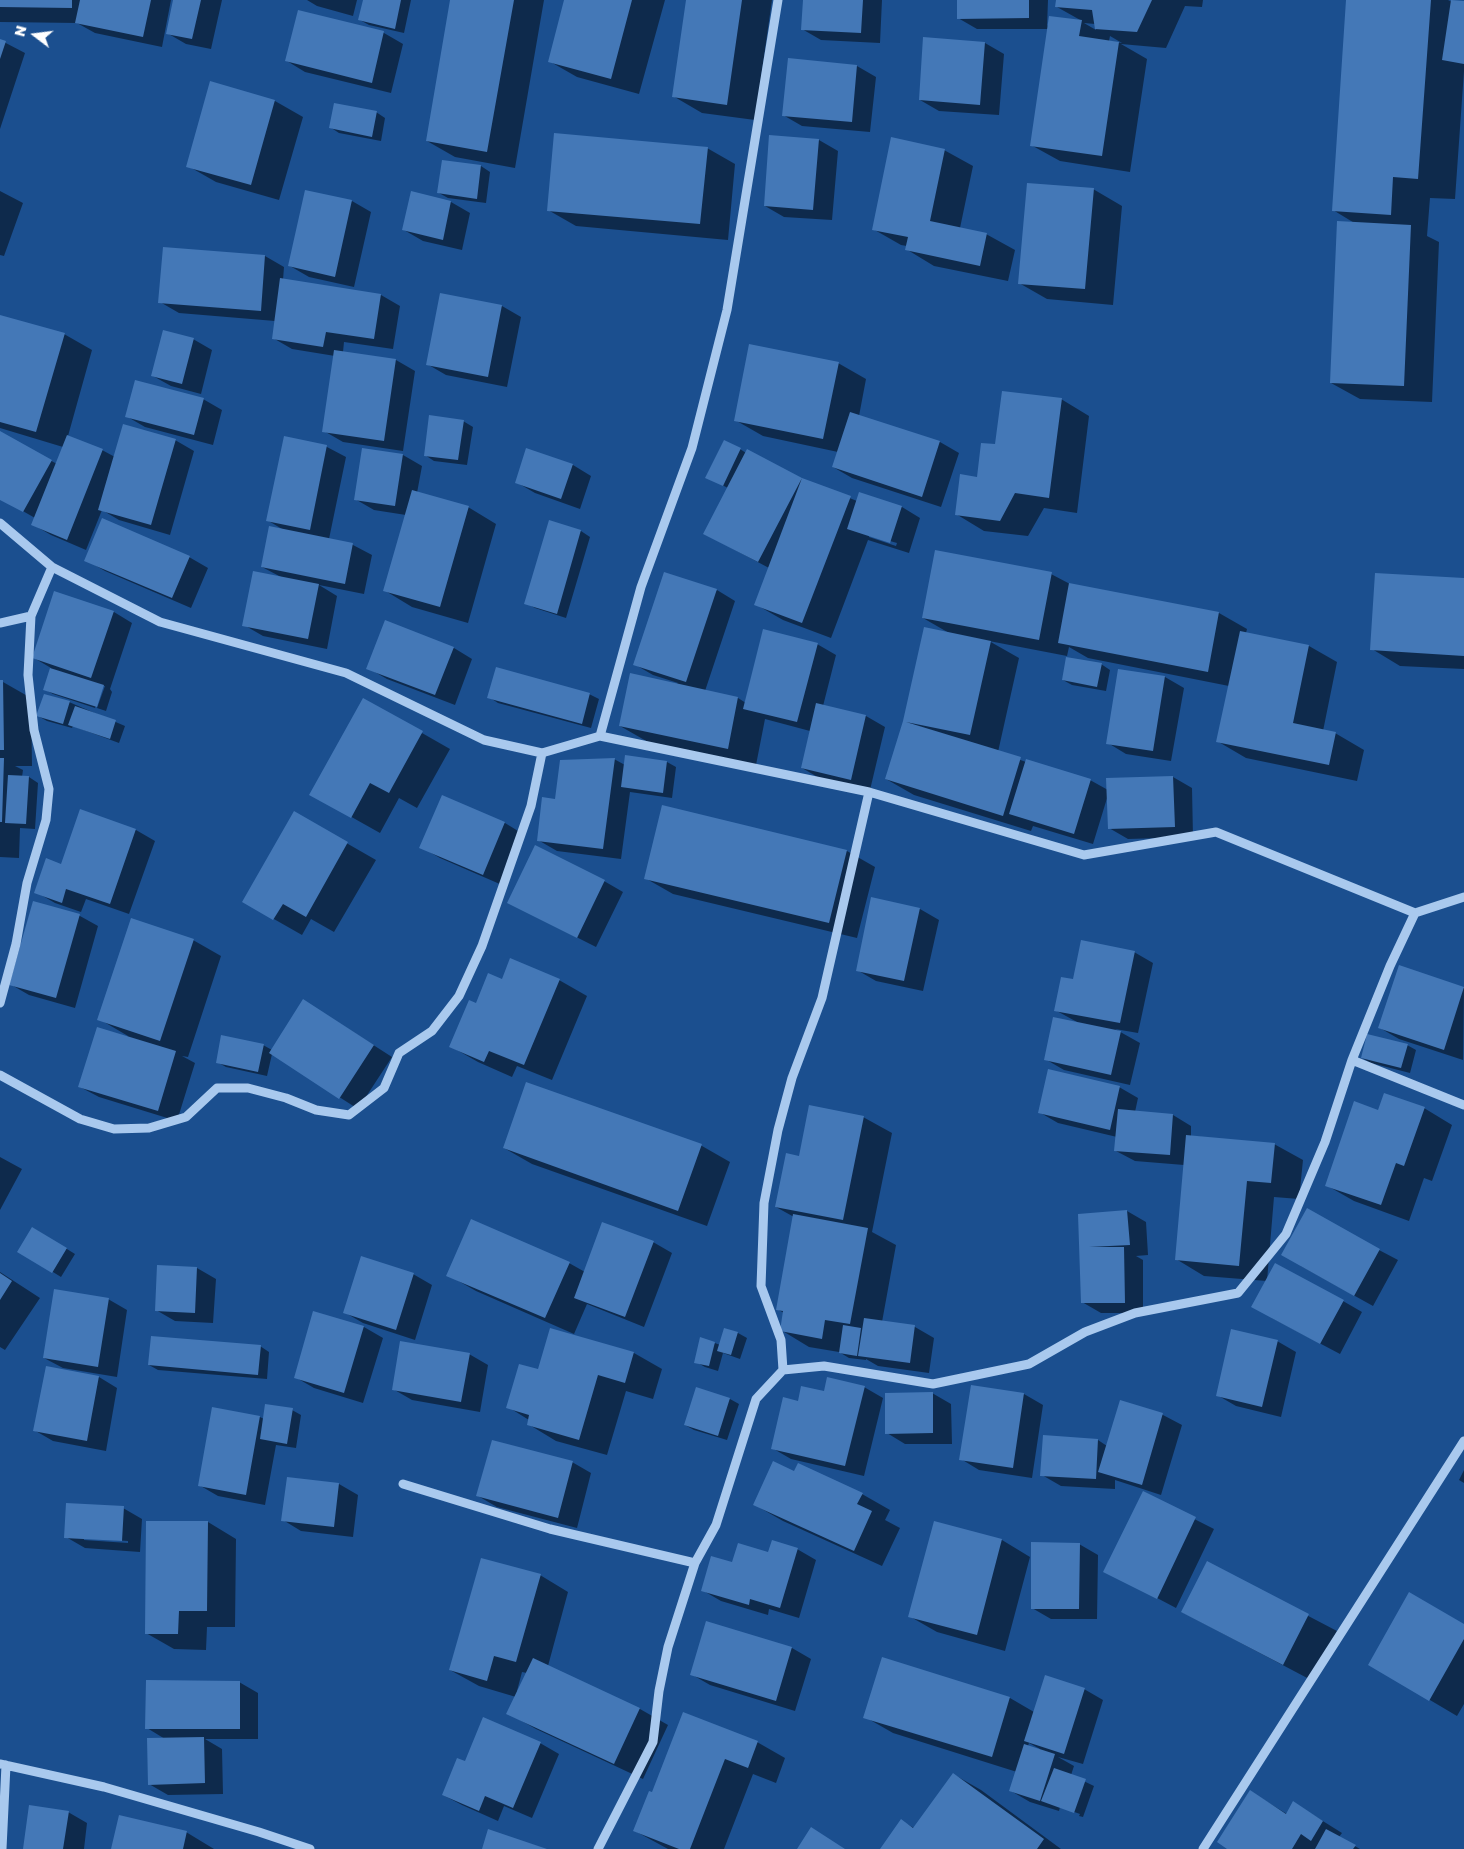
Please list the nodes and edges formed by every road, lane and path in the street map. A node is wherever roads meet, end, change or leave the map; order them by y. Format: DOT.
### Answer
graph roads {
  1 [pos="778,0"];
  2 [pos="0,523"];
  3 [pos="52,567"];
  4 [pos="31,616"];
  5 [pos="0,624"];
  6 [pos="600,736"];
  7 [pos="542,753"];
  8 [pos="869,792"];
  9 [pos="1464,897"];
  10 [pos="1415,912"];
  11 [pos="0,1003"];
  12 [pos="1352,1060"];
  13 [pos="0,1074"];
  14 [pos="1464,1105"];
  15 [pos="783,1370"];
  16 [pos="1464,1440"];
  17 [pos="403,1484"];
  18 [pos="695,1563"];
  19 [pos="3,1765"];
  20 [pos="2,1849"];
  21 [pos="310,1849"];
  22 [pos="598,1849"];
  23 [pos="1203,1849"];
  1 -- 6 [label="street"];
  2 -- 3 [label="street"];
  3 -- 4 [label="street"];
  3 -- 7 [label="street"];
  4 -- 5 [label="street"];
  4 -- 11 [label="street"];
  6 -- 7 [label="street"];
  6 -- 8 [label="street"];
  7 -- 13 [label="street"];
  8 -- 10 [label="street"];
  8 -- 15 [label="street"];
  9 -- 10 [label="street"];
  10 -- 12 [label="street"];
  12 -- 14 [label="street"];
  12 -- 15 [label="street"];
  15 -- 18 [label="street"];
  16 -- 23 [label="street"];
  17 -- 18 [label="street"];
  18 -- 22 [label="street"];
  19 -- 20 [label="street"];
  19 -- 21 [label="street"];
}
